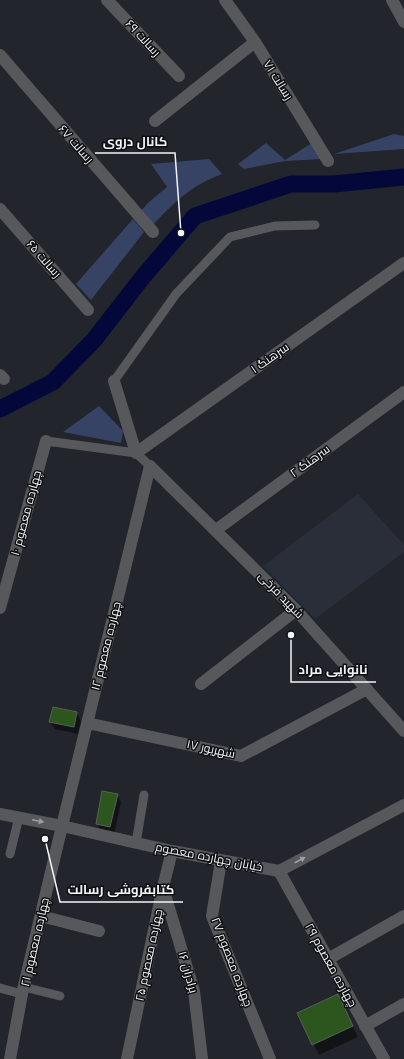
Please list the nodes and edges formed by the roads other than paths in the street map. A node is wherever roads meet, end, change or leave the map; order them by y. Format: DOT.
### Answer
graph roads {
  1 [pos="107,0"];
  2 [pos="225,0"];
  3 [pos="392,0"];
  4 [pos="404,22"];
  5 [pos="255,42"];
  6 [pos="0,55"];
  7 [pos="179,76"];
  8 [pos="155,121"];
  9 [pos="328,161"];
  10 [pos="0,209"];
  11 [pos="315,225"];
  12 [pos="153,232"];
  13 [pos="404,263"];
  14 [pos="88,310"];
  15 [pos="114,381"];
  16 [pos="404,392"];
  17 [pos="46,441"];
  18 [pos="136,453"];
  19 [pos="150,466"];
  20 [pos="216,530"];
  21 [pos="0,608"];
  22 [pos="296,610"];
  23 [pos="202,684"];
  24 [pos="367,689"];
  25 [pos="87,723"];
  26 [pos="404,731"];
  27 [pos="144,795"];
  28 [pos="404,805"];
  29 [pos="0,814"];
  30 [pos="19,817"];
  31 [pos="62,826"];
  32 [pos="136,843"];
  33 [pos="172,851"];
  34 [pos="10,854"];
  35 [pos="221,861"];
  36 [pos="279,871"];
  37 [pos="163,887"];
  38 [pos="41,916"];
  39 [pos="404,916"];
  40 [pos="99,931"];
  41 [pos="328,958"];
  42 [pos="0,988"];
  43 [pos="23,990"];
  44 [pos="60,996"];
  45 [pos="404,1004"];
  46 [pos="366,1026"];
  47 [pos="10,1059"];
  48 [pos="127,1059"];
  49 [pos="202,1059"];
  50 [pos="270,1059"];
  51 [pos="384,1059"];
  1 -- 7 [label="street, رسالت ۶۹"];
  2 -- 5 [label="street, رسالت ۷۱"];
  3 -- 4 [label="street"];
  5 -- 8 [label="street"];
  5 -- 9 [label="street, رسالت ۷۱"];
  6 -- 12 [label="street, رسالت ۶۷"];
  10 -- 14 [label="street, رسالت ۶۵"];
  11 -- 15 [label="lane"];
  13 -- 18 [label="street, سرهنگ ۱"];
  15 -- 18 [label="street"];
  16 -- 20 [label="street, سرهنگ ۲"];
  17 -- 18 [label="lane"];
  17 -- 21 [label="street, چهارده معصوم ۱۰"];
  18 -- 19 [label="lane"];
  19 -- 20 [label="street, شهید فرخی"];
  19 -- 25 [label="street, چهارده معصوم ۱۲"];
  20 -- 22 [label="street, شهید فرخی"];
  22 -- 23 [label="street"];
  22 -- 24 [label="street, شهید فرخی"];
  24 -- 25 [label="street, ۱۷ شهریور"];
  24 -- 26 [label="street, شهید فرخی"];
  25 -- 31 [label="street, چهارده معصوم ۱۲"];
  27 -- 32 [label="lane"];
  36 -- 28 [label="street, خیابان چهارده معصوم, one-way"];
  29 -- 30 [label="street, خیابان چهارده معصوم"];
  30 -- 31 [label="street, خیابان چهارده معصوم, one-way"];
  30 -- 34 [label="lane"];
  31 -- 32 [label="street, خیابان چهارده معصوم"];
  31 -- 38 [label="street, چهارده معصوم ۲۱"];
  32 -- 33 [label="street, خیابان چهارده معصوم"];
  33 -- 35 [label="street, خیابان چهارده معصوم"];
  33 -- 37 [label="street, چهارده معصوم ۲۵"];
  35 -- 36 [label="street, خیابان چهارده معصوم"];
  35 -- 50 [label="street, چهارده معصوم ۲۷"];
  36 -- 41 [label="street, چهارده معصوم ۲۹"];
  37 -- 48 [label="street, چهارده معصوم ۲۵"];
  37 -- 49 [label="street, برادران ۱۶"];
  38 -- 40 [label="street"];
  38 -- 43 [label="street, چهارده معصوم ۲۱"];
  39 -- 41 [label="street"];
  41 -- 46 [label="street, چهارده معصوم ۲۹"];
  42 -- 43 [label="lane"];
  43 -- 44 [label="lane"];
  43 -- 47 [label="street, چهارده معصوم ۲۱"];
  45 -- 46 [label="street"];
  46 -- 51 [label="street, چهارده معصوم ۲۹"];
}
